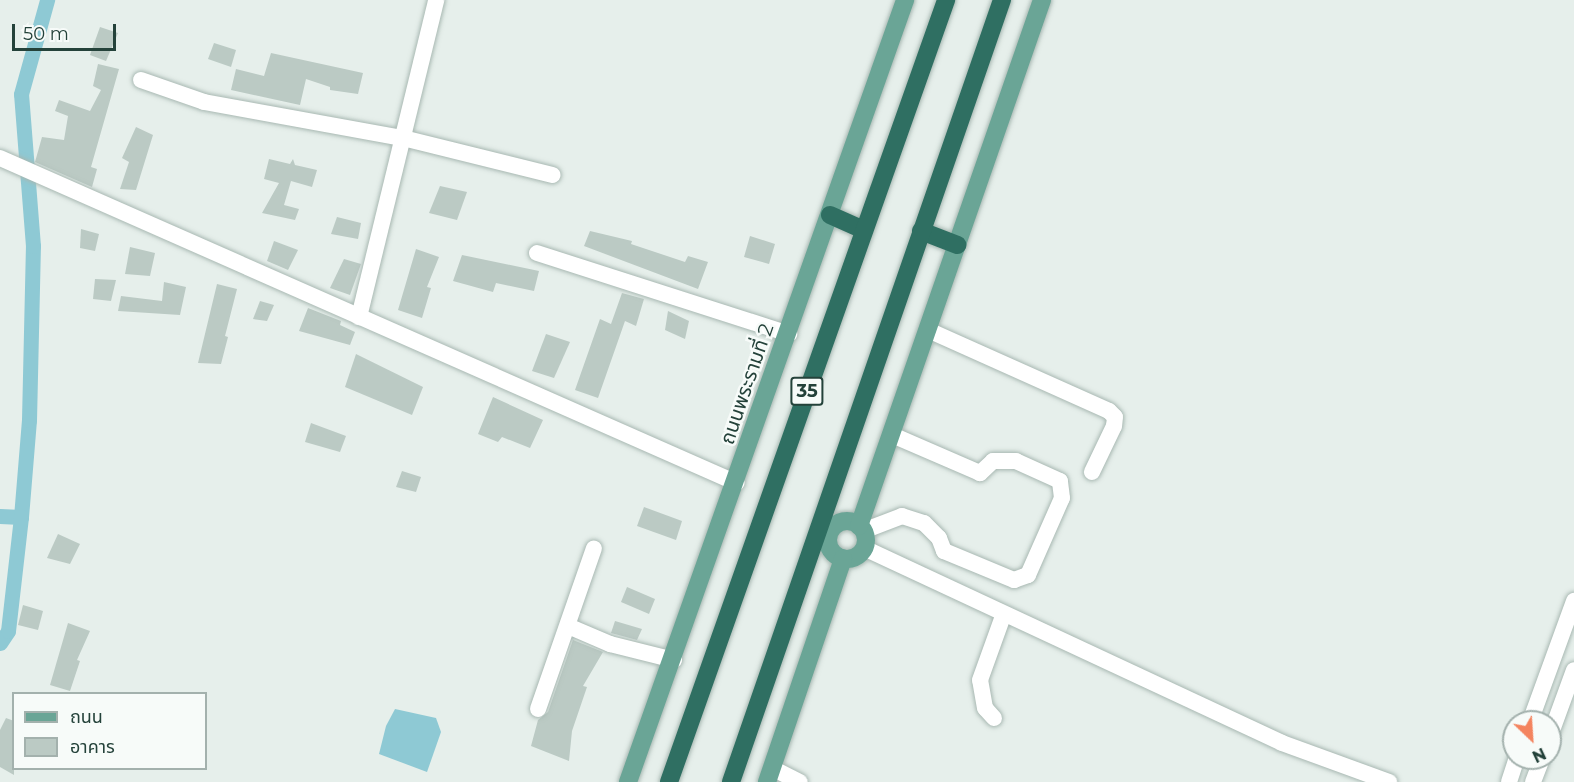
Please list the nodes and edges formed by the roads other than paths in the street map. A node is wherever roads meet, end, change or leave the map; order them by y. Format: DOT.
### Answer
graph roads {
  1 [pos="436,0"];
  2 [pos="905,0"];
  3 [pos="946,0"];
  4 [pos="1002,0"];
  5 [pos="1042,0"];
  6 [pos="141,80"];
  7 [pos="403,138"];
  8 [pos="0,158"];
  9 [pos="552,175"];
  10 [pos="830,215"];
  11 [pos="864,230"];
  12 [pos="921,231"];
  13 [pos="957,245"];
  14 [pos="537,253"];
  15 [pos="359,317"];
  16 [pos="928,330"];
  17 [pos="789,334"];
  18 [pos="892,435"];
  19 [pos="1092,472"];
  20 [pos="736,483"];
  21 [pos="862,535"];
  22 [pos="822,537"];
  23 [pos="594,548"];
  24 [pos="843,559"];
  25 [pos="1574,601"];
  26 [pos="1003,616"];
  27 [pos="568,626"];
  28 [pos="674,660"];
  29 [pos="1574,670"];
  30 [pos="538,709"];
  31 [pos="1534,710"];
  32 [pos="1559,710"];
  33 [pos="994,718"];
  34 [pos="769,775"];
  35 [pos="628,782"];
  36 [pos="669,782"];
  37 [pos="730,782"];
  38 [pos="800,782"];
  39 [pos="1389,782"];
  1 -- 7 [label="street"];
  2 -- 10 [label="main road, ถนนพระรามที่ 2 / 35"];
  3 -- 11 [label="highway, 35"];
  4 -- 12 [label="highway"];
  5 -- 13 [label="main road"];
  6 -- 7 [label="street"];
  7 -- 9 [label="street"];
  7 -- 15 [label="street"];
  8 -- 15 [label="street"];
  10 -- 11 [label="highway"];
  10 -- 17 [label="main road, ถนนพระรามที่ 2 / 35"];
  11 -- 36 [label="highway, 35"];
  12 -- 13 [label="highway"];
  12 -- 22 [label="highway"];
  13 -- 16 [label="main road"];
  14 -- 17 [label="street"];
  15 -- 20 [label="street"];
  16 -- 18 [label="main road"];
  16 -- 19 [label="street"];
  17 -- 20 [label="main road, ถนนพระรามที่ 2 / 35"];
  18 -- 21 [label="main road"];
  18 -- 21 [label="street"];
  20 -- 28 [label="main road, ถนนพระรามที่ 2 / 35"];
  21 -- 22 [label="main road"];
  21 -- 24 [label="main road"];
  21 -- 26 [label="street"];
  22 -- 24 [label="main road"];
  22 -- 37 [label="highway"];
  23 -- 27 [label="street"];
  24 -- 34 [label="main road"];
  25 -- 31 [label="street"];
  26 -- 33 [label="street"];
  26 -- 39 [label="street"];
  27 -- 28 [label="street"];
  27 -- 30 [label="street"];
  28 -- 35 [label="main road, ถนนพระรามที่ 2 / 35"];
  29 -- 32 [label="street"];
  34 -- 38 [label="street"];
}
